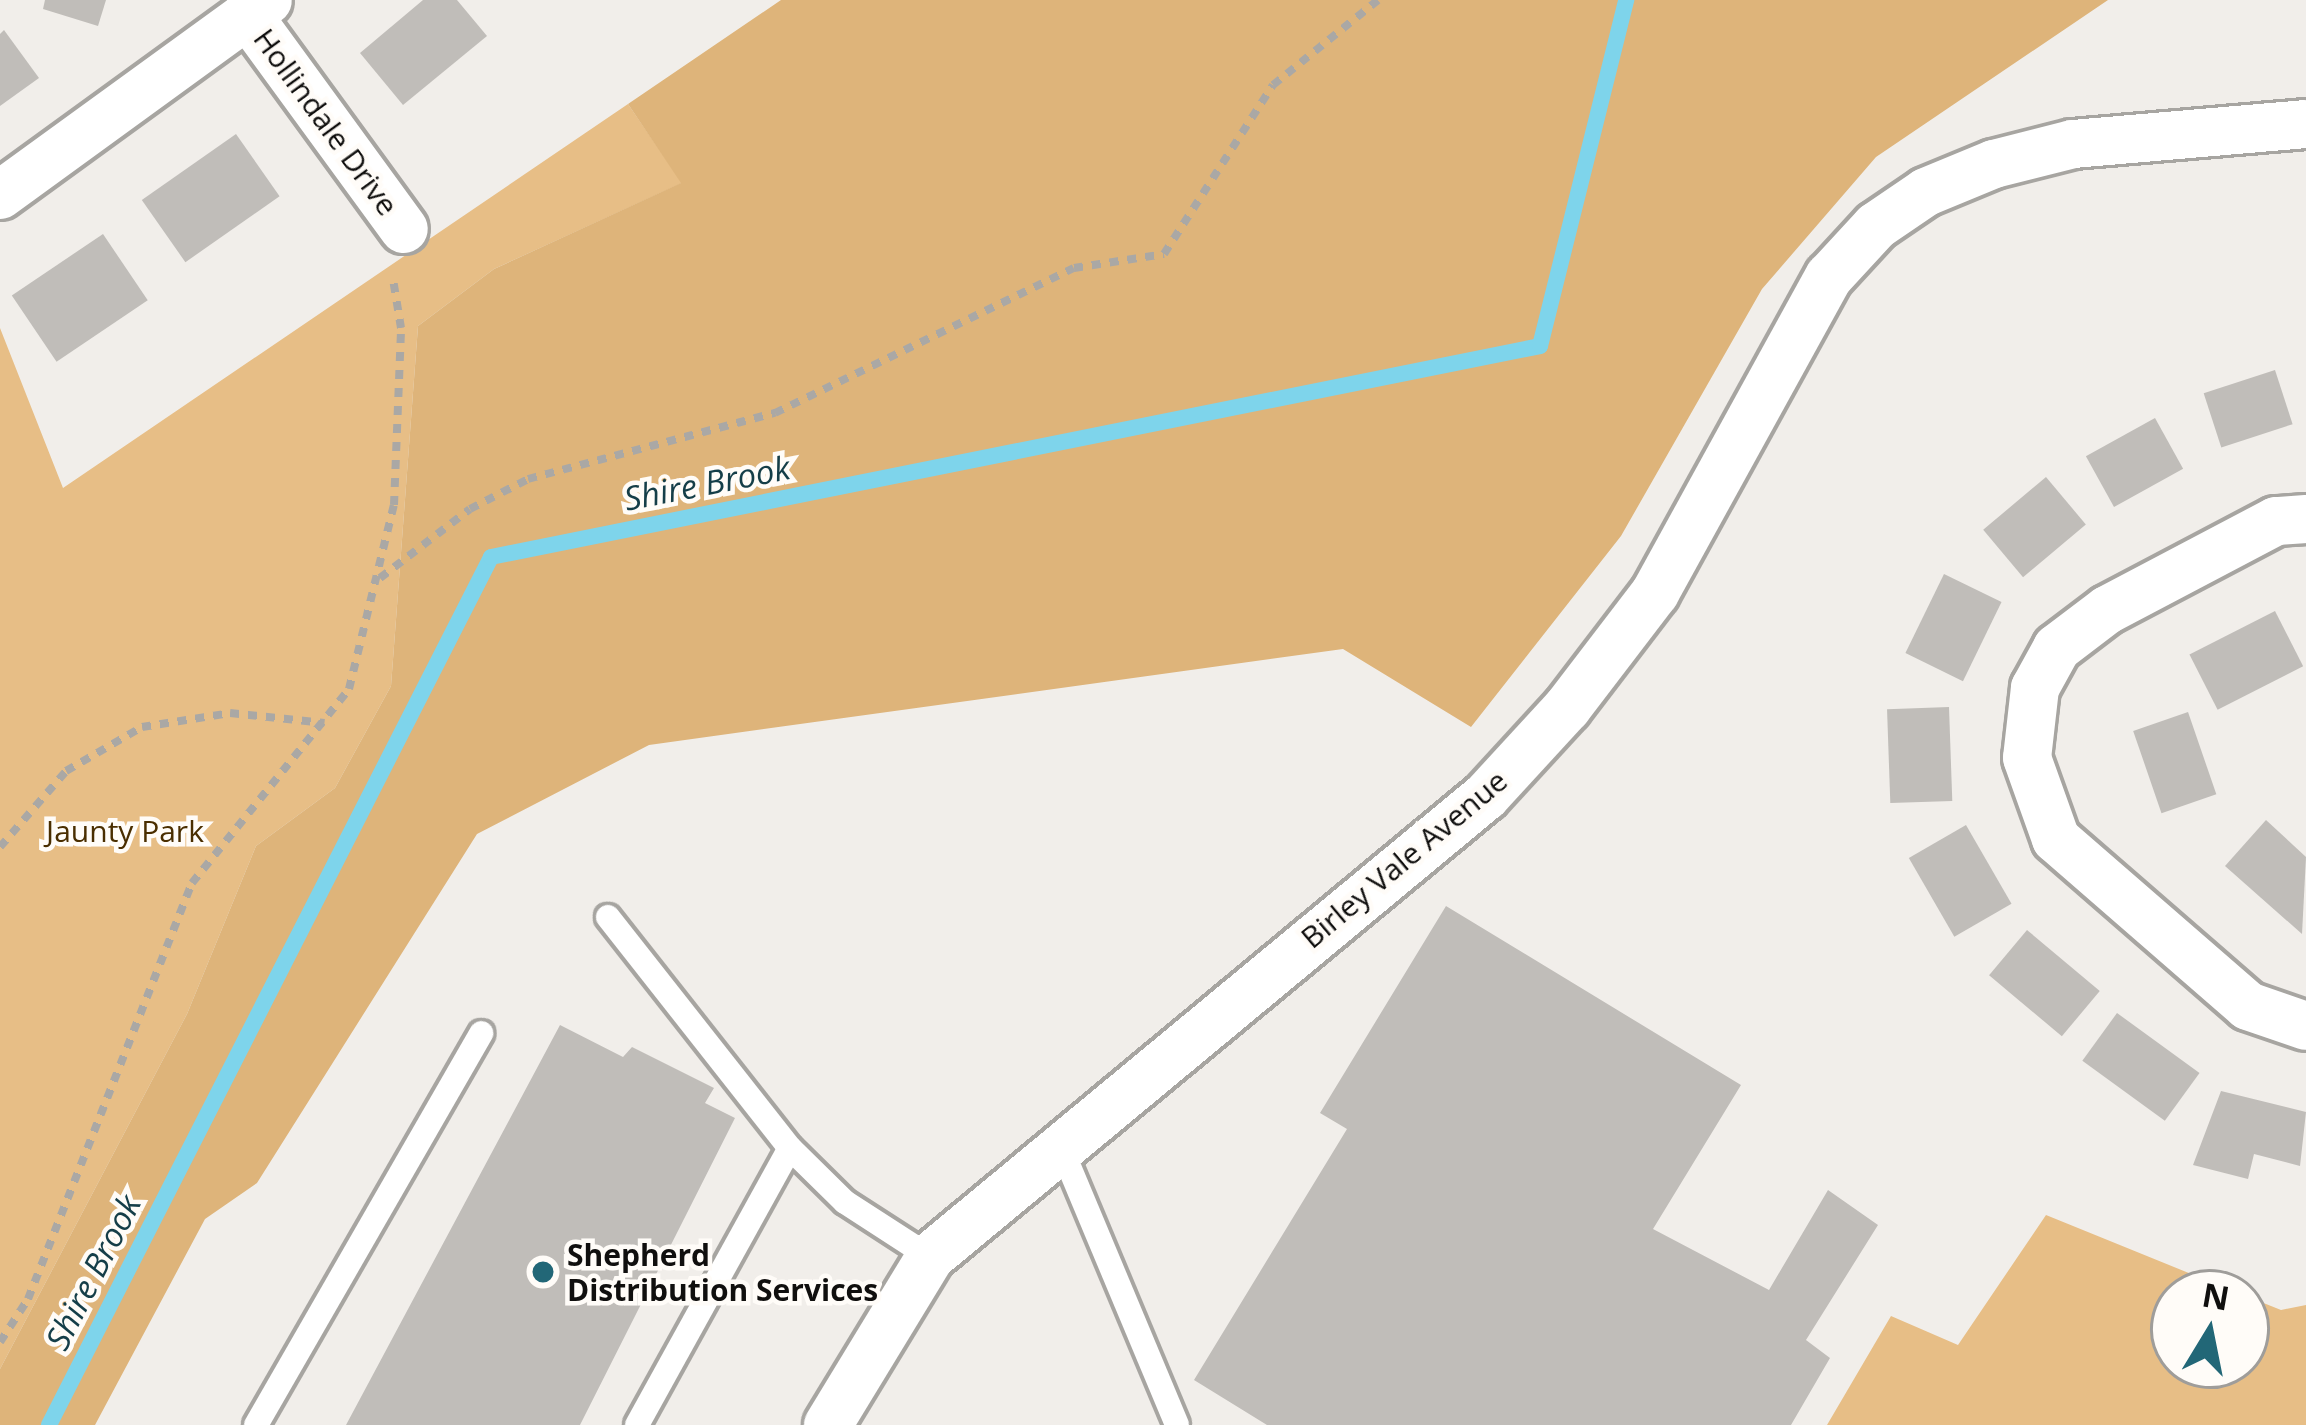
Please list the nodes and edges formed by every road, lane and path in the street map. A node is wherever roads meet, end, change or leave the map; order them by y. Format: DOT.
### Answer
graph roads {
  1 [pos="1378,0"];
  2 [pos="257,7"];
  3 [pos="2306,124"];
  4 [pos="0,195"];
  5 [pos="396,246"];
  6 [pos="2306,519"];
  7 [pos="379,579"];
  8 [pos="324,723"];
  9 [pos="0,847"];
  10 [pos="608,916"];
  11 [pos="2306,1026"];
  12 [pos="481,1033"];
  13 [pos="1059,1144"];
  14 [pos="790,1148"];
  15 [pos="931,1257"];
  16 [pos="0,1342"];
  17 [pos="256,1425"];
  18 [pos="637,1425"];
  19 [pos="828,1425"];
  20 [pos="1177,1425"];
  1 -- 7 [label="path"];
  2 -- 4 [label="street"];
  2 -- 5 [label="street, Hollindale Drive"];
  3 -- 13 [label="street, Birley Vale Avenue"];
  5 -- 7 [label="path"];
  6 -- 11 [label="street"];
  7 -- 8 [label="path"];
  8 -- 9 [label="path"];
  8 -- 16 [label="path"];
  10 -- 14 [label="lane"];
  12 -- 17 [label="lane"];
  13 -- 15 [label="street, Birley Vale Avenue"];
  13 -- 20 [label="lane"];
  14 -- 15 [label="lane"];
  14 -- 18 [label="lane"];
  15 -- 19 [label="street, Birley Vale Avenue"];
}
